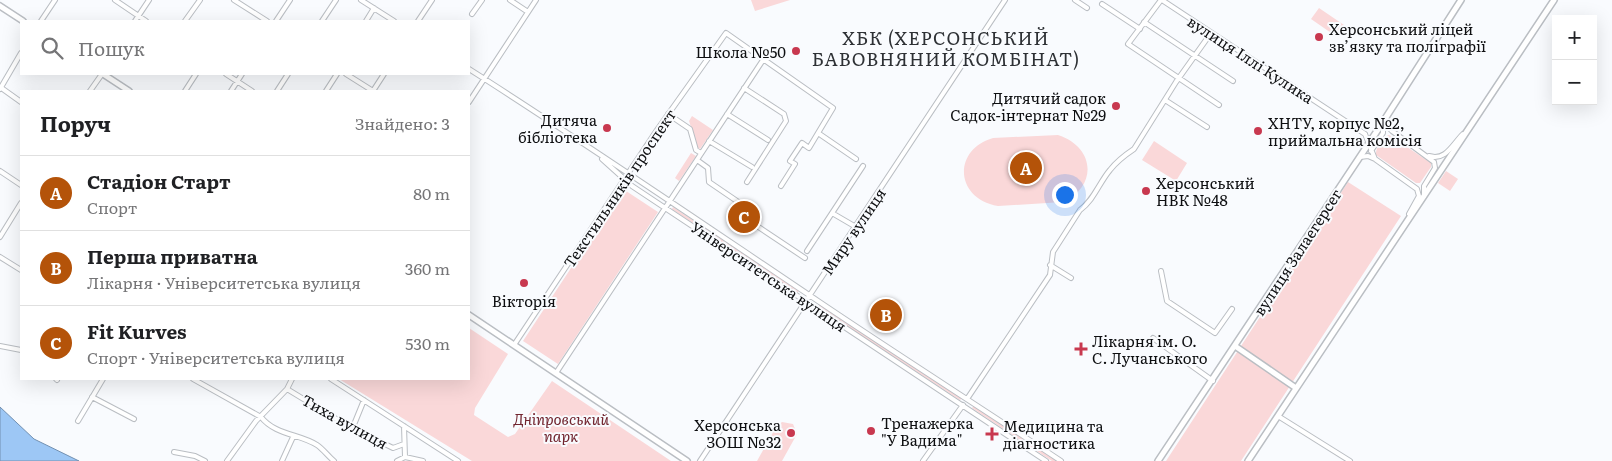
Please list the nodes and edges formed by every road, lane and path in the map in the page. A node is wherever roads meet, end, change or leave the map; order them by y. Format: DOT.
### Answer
graph roads {
  1 [pos="55,0"];
  2 [pos="115,0"];
  3 [pos="149,0"];
  4 [pos="200,0"];
  5 [pos="234,0"];
  6 [pos="290,0"];
  7 [pos="336,0"];
  8 [pos="361,0"];
  9 [pos="432,0"];
  10 [pos="482,0"];
  11 [pos="510,0"];
  12 [pos="536,0"];
  13 [pos="1005,0"];
  14 [pos="1076,0"];
  15 [pos="1162,0"];
  16 [pos="1461,0"];
  17 [pos="1554,0"];
  18 [pos="1102,4"];
  19 [pos="0,6"];
  20 [pos="374,8"];
  21 [pos="1087,8"];
  22 [pos="528,12"];
  23 [pos="472,14"];
  24 [pos="138,16"];
  25 [pos="21,20"];
  26 [pos="42,20"];
  27 [pos="136,20"];
  28 [pos="144,20"];
  29 [pos="185,20"];
  30 [pos="265,20"];
  31 [pos="277,20"];
  32 [pos="323,20"];
  33 [pos="367,20"];
  34 [pos="392,20"];
  35 [pos="419,20"];
  36 [pos="1144,22"];
  37 [pos="1140,29"];
  38 [pos="1212,33"];
  39 [pos="20,55"];
  40 [pos="1195,55"];
  41 [pos="763,60"];
  42 [pos="470,70"];
  43 [pos="101,75"];
  44 [pos="104,75"];
  45 [pos="195,75"];
  46 [pos="228,75"];
  47 [pos="241,75"];
  48 [pos="287,75"];
  49 [pos="336,75"];
  50 [pos="348,75"];
  51 [pos="383,75"];
  52 [pos="1178,78"];
  53 [pos="484,79"];
  54 [pos="237,81"];
  55 [pos="1233,81"];
  56 [pos="0,88"];
  57 [pos="744,88"];
  58 [pos="91,90"];
  59 [pos="127,90"];
  60 [pos="186,90"];
  61 [pos="232,90"];
  62 [pos="250,90"];
  63 [pos="278,90"];
  64 [pos="327,90"];
  65 [pos="371,90"];
  66 [pos="374,90"];
  67 [pos="470,100"];
  68 [pos="1164,100"];
  69 [pos="20,101"];
  70 [pos="1219,105"];
  71 [pos="668,114"];
  72 [pos="727,114"];
  73 [pos="1383,122"];
  74 [pos="1207,127"];
  75 [pos="1392,131"];
  76 [pos="1465,132"];
  77 [pos="818,133"];
  78 [pos="1383,133"];
  79 [pos="1365,134"];
  80 [pos="1375,134"];
  81 [pos="768,140"];
  82 [pos="709,141"];
  83 [pos="1368,144"];
  84 [pos="1371,151"];
  85 [pos="595,153"];
  86 [pos="701,153"];
  87 [pos="1426,155"];
  88 [pos="1360,157"];
  89 [pos="856,159"];
  90 [pos="1375,159"];
  91 [pos="697,160"];
  92 [pos="863,166"];
  93 [pos="752,167"];
  94 [pos="0,171"];
  95 [pos="630,173"];
  96 [pos="624,180"];
  97 [pos="747,182"];
  98 [pos="1432,183"];
  99 [pos="20,184"];
  100 [pos="1412,184"];
  101 [pos="781,186"];
  102 [pos="1424,186"];
  103 [pos="1424,196"];
  104 [pos="669,200"];
  105 [pos="20,204"];
  106 [pos="664,207"];
  107 [pos="832,213"];
  108 [pos="1409,216"];
  109 [pos="856,227"];
  110 [pos="0,237"];
  111 [pos="807,251"];
  112 [pos="0,257"];
  113 [pos="805,258"];
  114 [pos="1050,265"];
  115 [pos="20,269"];
  116 [pos="1161,271"];
  117 [pos="1071,278"];
  118 [pos="809,295"];
  119 [pos="806,301"];
  120 [pos="1232,309"];
  121 [pos="470,316"];
  122 [pos="1153,338"];
  123 [pos="514,345"];
  124 [pos="0,346"];
  125 [pos="1235,346"];
  126 [pos="20,350"];
  127 [pos="556,373"];
  128 [pos="103,380"];
  129 [pos="197,380"];
  130 [pos="291,380"];
  131 [pos="333,380"];
  132 [pos="1212,381"];
  133 [pos="1296,388"];
  134 [pos="286,389"];
  135 [pos="92,398"];
  136 [pos="967,399"];
  137 [pos="364,400"];
  138 [pos="963,405"];
  139 [pos="1278,416"];
  140 [pos="261,417"];
  141 [pos="134,419"];
  142 [pos="78,421"];
  143 [pos="404,426"];
  144 [pos="353,427"];
  145 [pos="294,437"];
  146 [pos="404,444"];
  147 [pos="174,452"];
  148 [pos="404,457"];
  149 [pos="284,460"];
  150 [pos="206,461"];
  151 [pos="227,461"];
  152 [pos="334,461"];
  153 [pos="397,461"];
  154 [pos="423,461"];
  155 [pos="458,461"];
  156 [pos="686,461"];
  157 [pos="700,461"];
  158 [pos="924,461"];
  159 [pos="1046,461"];
  160 [pos="1061,461"];
  161 [pos="1158,461"];
  162 [pos="1248,461"];
  163 [pos="1350,461"];
  1 -- 26 [label="street"];
  2 -- 24 [label="street"];
  3 -- 24 [label="street"];
  4 -- 29 [label="street"];
  5 -- 30 [label="street"];
  6 -- 31 [label="street"];
  7 -- 32 [label="street"];
  8 -- 20 [label="street"];
  9 -- 35 [label="street"];
  10 -- 23 [label="street"];
  11 -- 22 [label="street"];
  12 -- 22 [label="street"];
  13 -- 109 [label="street, Миру вулиця"];
  14 -- 21 [label="street"];
  15 -- 36 [label="street"];
  15 -- 38 [label="street, вулиця Іллі Кулика"];
  16 -- 73 [label="main road"];
  17 -- 76 [label="main road"];
  18 -- 37 [label="street"];
  19 -- 25 [label="main road"];
  20 -- 33 [label="street"];
  20 -- 34 [label="street"];
  22 -- 53 [label="street"];
  24 -- 27 [label="street"];
  24 -- 28 [label="street"];
  36 -- 37 [label="street"];
  36 -- 40 [label="street"];
  37 -- 52 [label="street"];
  38 -- 40 [label="street"];
  38 -- 79 [label="street, вулиця Іллі Кулика"];
  39 -- 56 [label="street"];
  40 -- 52 [label="street"];
  40 -- 55 [label="street"];
  41 -- 57 [label="street"];
  41 -- 71 [label="street, Текстильників проспект"];
  41 -- 77 [label="street"];
  42 -- 53 [label="street, Університетська вулиця"];
  43 -- 58 [label="street"];
  44 -- 59 [label="main road"];
  45 -- 60 [label="street"];
  46 -- 54 [label="street"];
  47 -- 54 [label="street"];
  48 -- 63 [label="street"];
  49 -- 64 [label="street"];
  50 -- 65 [label="street"];
  51 -- 66 [label="street"];
  52 -- 68 [label="street"];
  52 -- 70 [label="street"];
  53 -- 67 [label="street"];
  53 -- 85 [label="street, Університетська вулиця"];
  54 -- 61 [label="street"];
  54 -- 62 [label="street"];
  56 -- 69 [label="street"];
  57 -- 72 [label="street"];
  57 -- 97 [label="street"];
  68 -- 74 [label="street"];
  68 -- 114 [label="street"];
  71 -- 86 [label="street"];
  71 -- 95 [label="street, Текстильників проспект"];
  72 -- 81 [label="street"];
  72 -- 82 [label="street"];
  73 -- 75 [label="street"];
  73 -- 78 [label="street"];
  73 -- 80 [label="main road, вулиця Залаегерсег"];
  75 -- 78 [label="street"];
  75 -- 87 [label="street"];
  76 -- 87 [label="street"];
  76 -- 98 [label="main road"];
  77 -- 89 [label="street"];
  77 -- 101 [label="street"];
  78 -- 80 [label="street"];
  78 -- 84 [label="street"];
  79 -- 80 [label="street"];
  79 -- 83 [label="street"];
  80 -- 83 [label="main road, вулиця Залаегерсег"];
  82 -- 86 [label="street"];
  82 -- 93 [label="street"];
  83 -- 84 [label="street"];
  83 -- 88 [label="main road, вулиця Залаегерсег"];
  84 -- 90 [label="street"];
  85 -- 95 [label="street, Університетська вулиця"];
  85 -- 96 [label="street, Університетська вулиця"];
  86 -- 91 [label="street"];
  87 -- 102 [label="street"];
  88 -- 90 [label="street"];
  88 -- 125 [label="main road, вулиця Залаегерсег"];
  90 -- 100 [label="street"];
  91 -- 104 [label="street"];
  91 -- 113 [label="street"];
  92 -- 107 [label="street"];
  94 -- 99 [label="street"];
  95 -- 96 [label="street, Текстильників проспект"];
  95 -- 104 [label="street, Університетська вулиця"];
  96 -- 106 [label="street, Університетська вулиця"];
  96 -- 123 [label="street, Текстильників проспект"];
  98 -- 102 [label="street"];
  98 -- 103 [label="main road"];
  100 -- 102 [label="street"];
  100 -- 108 [label="street"];
  102 -- 103 [label="street"];
  103 -- 108 [label="main road"];
  104 -- 106 [label="street"];
  104 -- 118 [label="street, Університетська вулиця"];
  105 -- 110 [label="street"];
  106 -- 119 [label="street, Університетська вулиця"];
  106 -- 127 [label="street"];
  107 -- 109 [label="street"];
  107 -- 111 [label="street"];
  108 -- 133 [label="main road"];
  109 -- 118 [label="street, Миру вулиця"];
  112 -- 115 [label="street"];
  114 -- 117 [label="street"];
  114 -- 136 [label="street"];
  116 -- 120 [label="street"];
  118 -- 119 [label="street, Миру вулиця"];
  118 -- 136 [label="street, Університетська вулиця"];
  119 -- 138 [label="street, Університетська вулиця"];
  119 -- 157 [label="street, Миру вулиця"];
  121 -- 123 [label="main road"];
  122 -- 132 [label="street"];
  123 -- 127 [label="main road"];
  124 -- 126 [label="street"];
  125 -- 132 [label="main road, вулиця Залаегерсег"];
  125 -- 133 [label="main road"];
  127 -- 156 [label="main road"];
  128 -- 135 [label="street"];
  129 -- 140 [label="street"];
  130 -- 134 [label="street"];
  131 -- 137 [label="street, Тиха вулиця"];
  132 -- 161 [label="main road, вулиця Залаегерсег"];
  133 -- 139 [label="main road"];
  134 -- 140 [label="street"];
  134 -- 144 [label="street, Тиха вулиця"];
  135 -- 141 [label="street"];
  135 -- 142 [label="street"];
  136 -- 138 [label="street"];
  136 -- 160 [label="street, Університетська вулиця"];
  137 -- 143 [label="street, Тиха вулиця"];
  137 -- 144 [label="street"];
  138 -- 158 [label="street"];
  138 -- 159 [label="street, Університетська вулиця"];
  139 -- 162 [label="main road"];
  139 -- 163 [label="street"];
  140 -- 145 [label="street"];
  140 -- 151 [label="street"];
  143 -- 146 [label="street"];
  143 -- 155 [label="street, Тиха вулиця"];
  144 -- 146 [label="street, Тиха вулиця"];
  145 -- 149 [label="street"];
  145 -- 152 [label="street"];
  146 -- 148 [label="street"];
  147 -- 150 [label="street"];
  148 -- 153 [label="street"];
  148 -- 154 [label="street, Тиха вулиця"];
}
